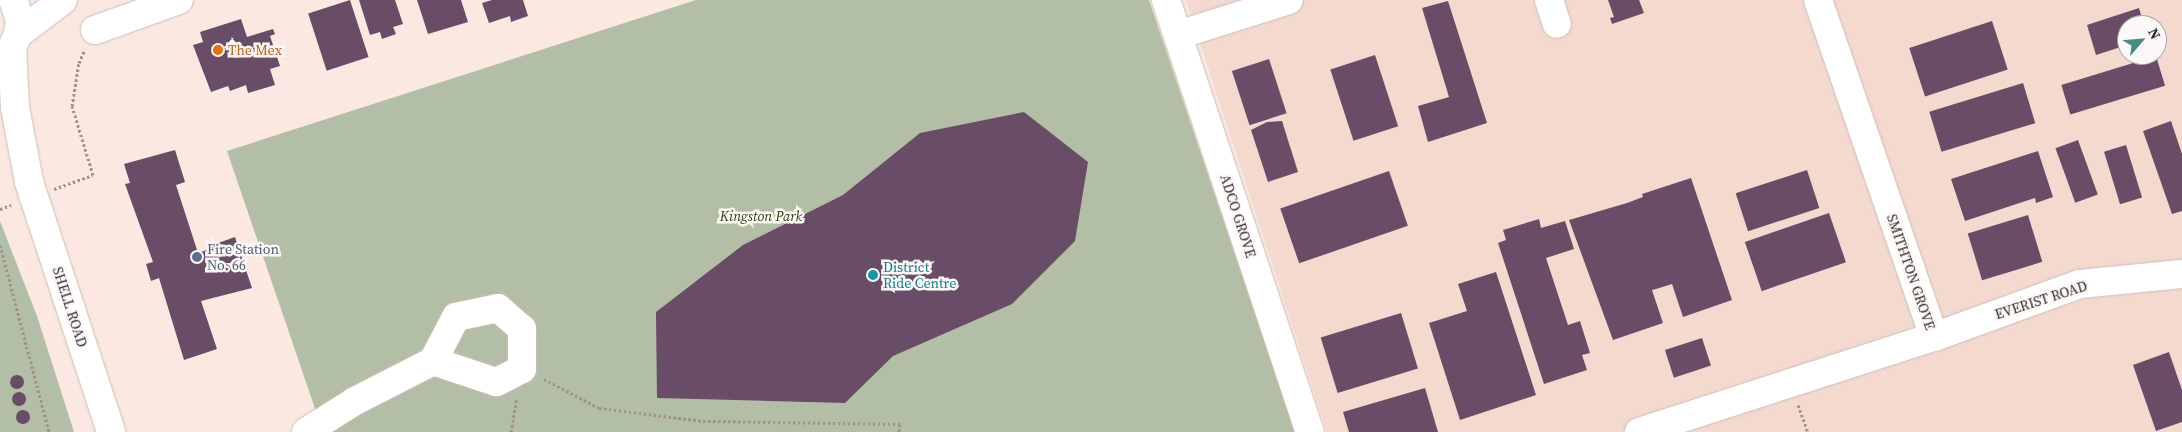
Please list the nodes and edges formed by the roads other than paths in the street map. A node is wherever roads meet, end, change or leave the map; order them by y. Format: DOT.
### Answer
graph roads {
  1 [pos="13,0"];
  2 [pos="63,0"];
  3 [pos="179,0"];
  4 [pos="1166,0"];
  5 [pos="1288,0"];
  6 [pos="1818,0"];
  7 [pos="95,30"];
  8 [pos="1178,35"];
  9 [pos="10,47"];
  10 [pos="0,127"];
  11 [pos="32,189"];
  12 [pos="2182,274"];
  13 [pos="1934,336"];
  14 [pos="433,362"];
  15 [pos="112,432"];
  16 [pos="306,432"];
  17 [pos="1310,432"];
  18 [pos="1639,432"];
  1 -- 9 [label="street, SHELL ROAD"];
  2 -- 9 [label="street"];
  3 -- 7 [label="street"];
  4 -- 8 [label="street, ADCO GROVE"];
  5 -- 8 [label="street"];
  6 -- 13 [label="street, SMITHTON GROVE"];
  8 -- 17 [label="street, ADCO GROVE"];
  9 -- 11 [label="street, SHELL ROAD"];
  10 -- 11 [label="street, SHELL ROAD"];
  11 -- 15 [label="street, SHELL ROAD"];
  12 -- 13 [label="street, EVERIST ROAD"];
  13 -- 18 [label="street, SMITHTON GROVE"];
  14 -- 14 [label="street"];
  14 -- 16 [label="street"];
}
